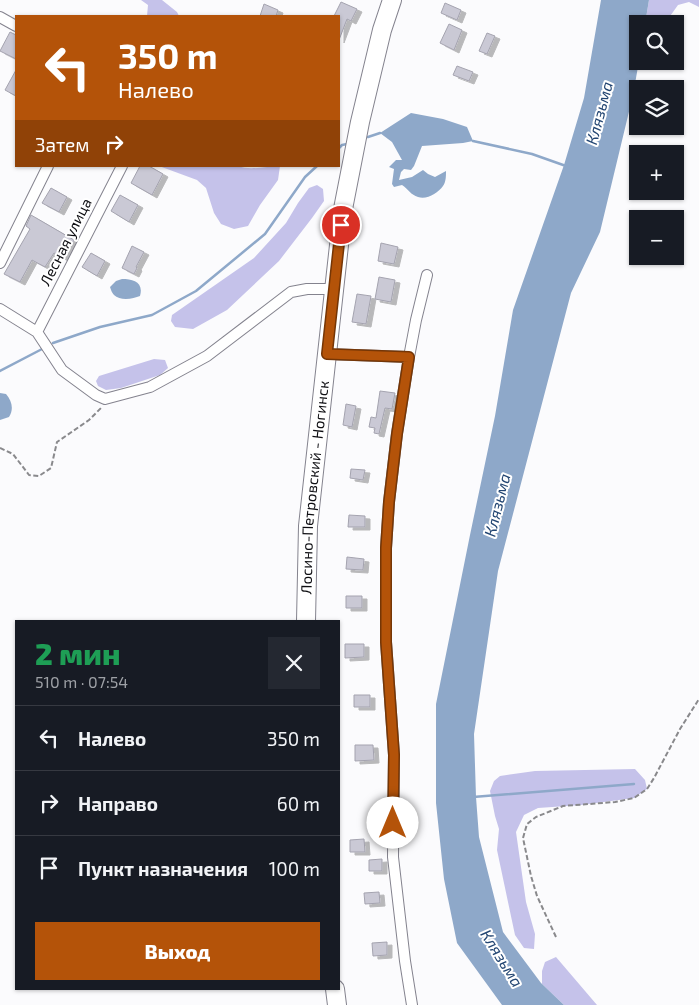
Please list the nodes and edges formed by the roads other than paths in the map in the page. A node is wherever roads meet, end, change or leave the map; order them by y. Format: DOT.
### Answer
graph roads {
  1 [pos="392,0"];
  2 [pos="0,18"];
  3 [pos="15,26"];
  4 [pos="48,167"];
  5 [pos="121,167"];
  6 [pos="0,263"];
  7 [pos="427,275"];
  8 [pos="333,289"];
  9 [pos="0,309"];
  10 [pos="37,332"];
  11 [pos="327,354"];
  12 [pos="409,357"];
  13 [pos="306,620"];
  14 [pos="335,990"];
  15 [pos="337,1005"];
  16 [pos="412,1005"];
  1 -- 8 [label="highway, Лосино-Петровский - Ногинск"];
  2 -- 3 [label="street"];
  4 -- 6 [label="street"];
  5 -- 10 [label="street, Лесная улица"];
  7 -- 12 [label="street"];
  8 -- 10 [label="street"];
  8 -- 11 [label="highway, Лосино-Петровский - Ногинск"];
  9 -- 10 [label="street"];
  11 -- 12 [label="street"];
  11 -- 13 [label="highway, Лосино-Петровский - Ногинск"];
  12 -- 16 [label="street"];
  14 -- 15 [label="highway"];
}
